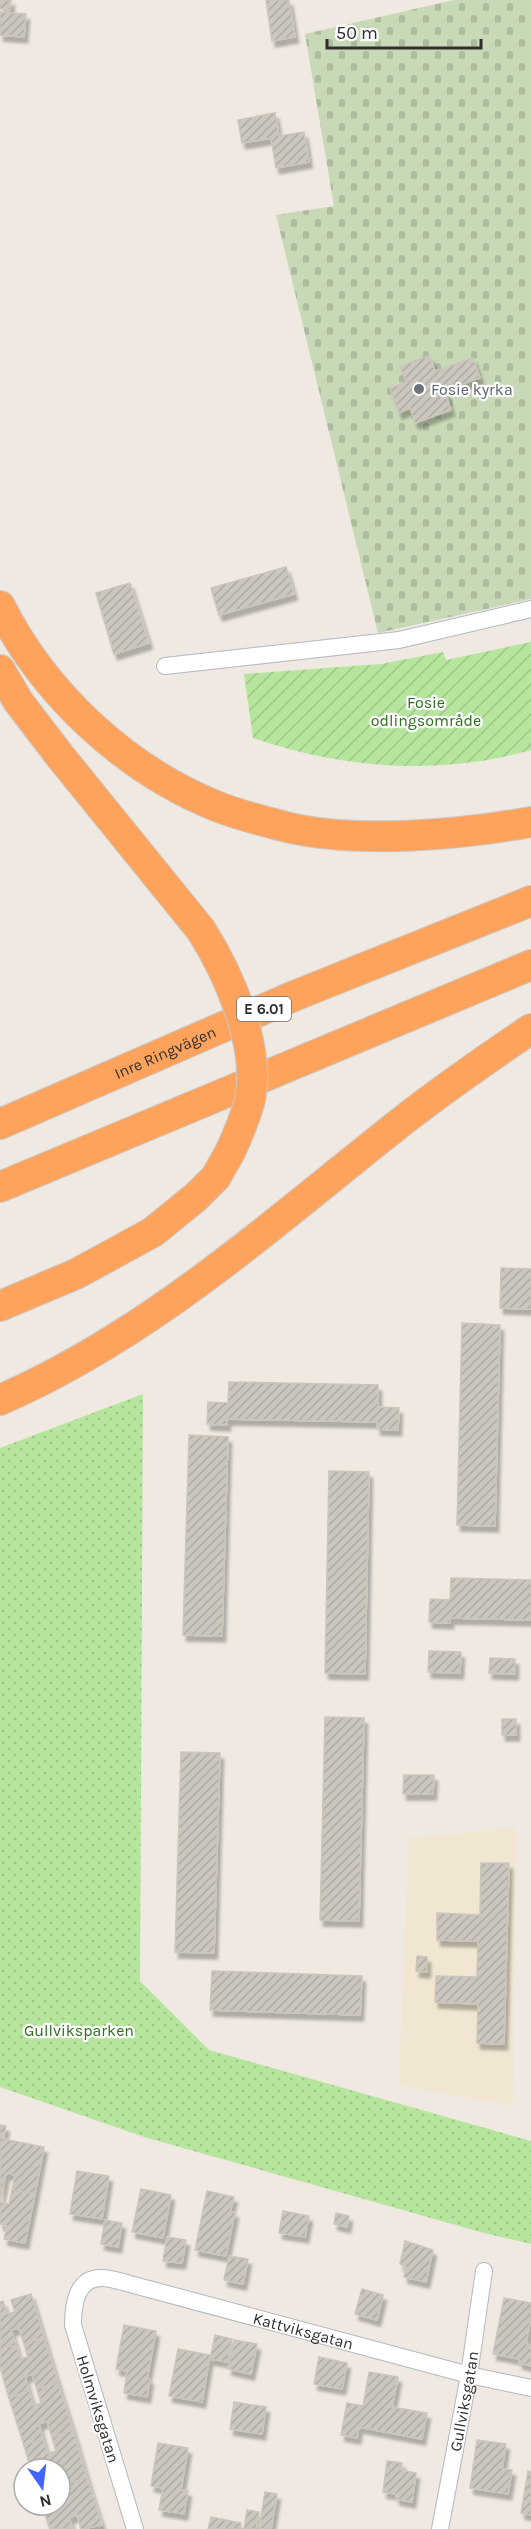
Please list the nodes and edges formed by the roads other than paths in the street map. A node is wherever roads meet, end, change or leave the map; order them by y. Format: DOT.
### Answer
graph roads {
  1 [pos="0,606"];
  2 [pos="531,609"];
  3 [pos="165,666"];
  4 [pos="0,670"];
  5 [pos="531,822"];
  6 [pos="531,901"];
  7 [pos="531,965"];
  8 [pos="531,1029"];
  9 [pos="0,1124"];
  10 [pos="0,1187"];
  11 [pos="0,1306"];
  12 [pos="0,1400"];
  13 [pos="484,2271"];
  14 [pos="80,2289"];
  15 [pos="470,2375"];
  16 [pos="531,2388"];
  17 [pos="135,2529"];
  18 [pos="440,2529"];
  1 -- 5 [label="highway"];
  2 -- 3 [label="street"];
  4 -- 11 [label="highway, bridge"];
  6 -- 9 [label="highway, Inre Ringvägen / E 6.01"];
  7 -- 10 [label="highway"];
  8 -- 12 [label="highway"];
  13 -- 15 [label="street, Gullviksgatan"];
  14 -- 15 [label="street, Kattviksgatan"];
  14 -- 17 [label="street, Holmviksgatan"];
  15 -- 16 [label="street, Kattviksgatan"];
  15 -- 18 [label="street, Gullviksgatan"];
}
